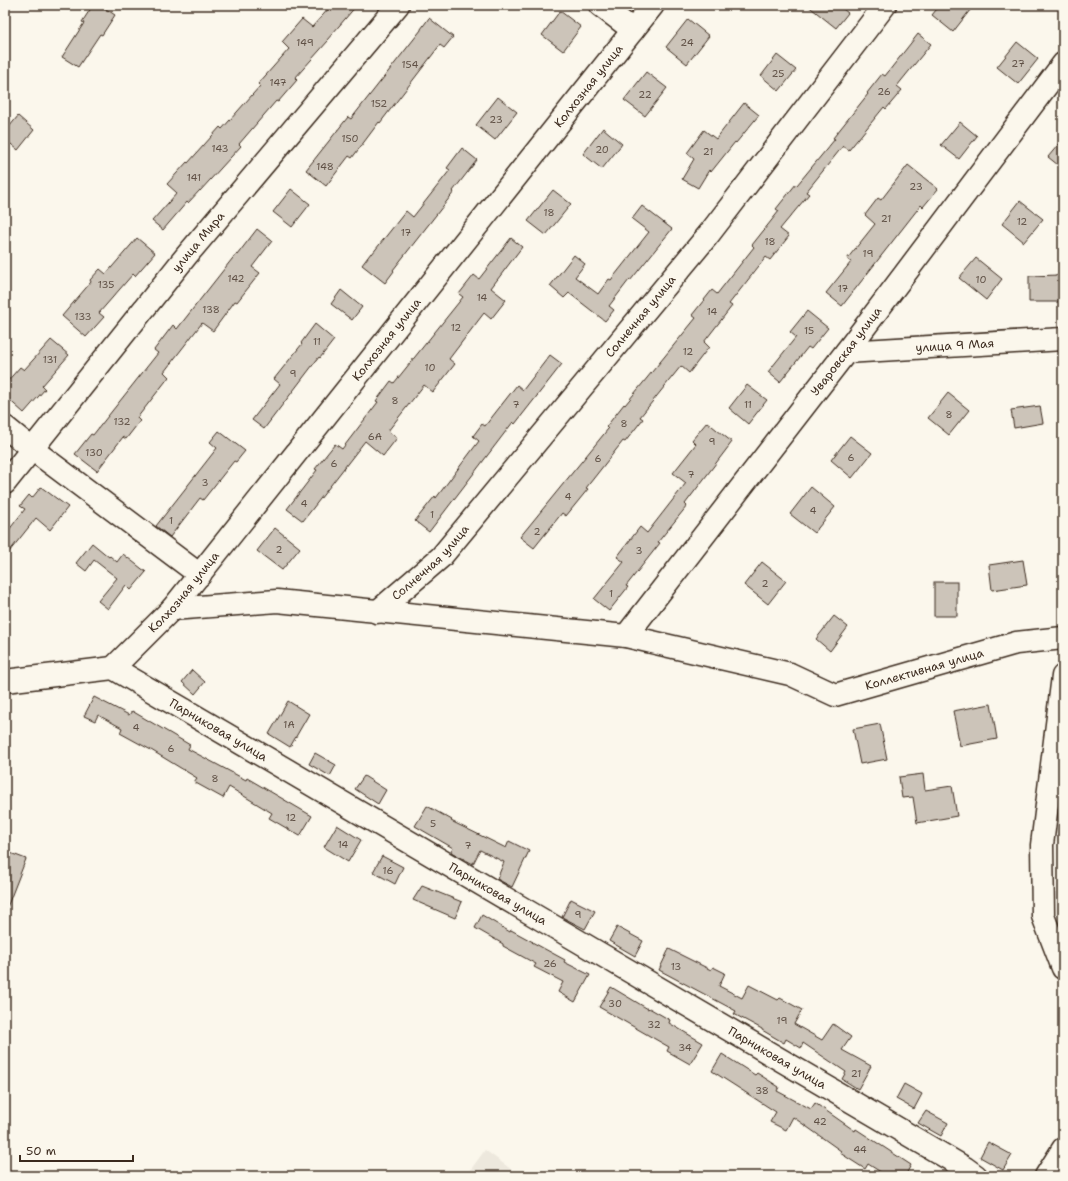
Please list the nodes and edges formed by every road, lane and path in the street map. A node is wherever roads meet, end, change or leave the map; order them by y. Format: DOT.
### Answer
graph roads {
  1 [pos="398,5"];
  2 [pos="600,5"];
  3 [pos="653,5"];
  4 [pos="885,5"];
  5 [pos="633,30"];
  6 [pos="1063,64"];
  7 [pos="1063,339"];
  8 [pos="846,352"];
  9 [pos="5,427"];
  10 [pos="32,449"];
  11 [pos="5,483"];
  12 [pos="200,575"];
  13 [pos="172,609"];
  14 [pos="377,612"];
  15 [pos="626,636"];
  16 [pos="1063,638"];
  17 [pos="113,668"];
  18 [pos="1063,676"];
  19 [pos="5,681"];
  20 [pos="1063,968"];
  21 [pos="1063,1149"];
  22 [pos="967,1173"];
  23 [pos="1046,1176"];
  1 -- 10 [label="street, улица Мира"];
  2 -- 5 [label="street"];
  3 -- 5 [label="street, Колхозная улица"];
  4 -- 14 [label="street, Солнечная улица"];
  5 -- 12 [label="street, Колхозная улица"];
  6 -- 8 [label="street, Уваровская улица"];
  7 -- 8 [label="street, улица 9 Мая"];
  8 -- 15 [label="street, Уваровская улица"];
  9 -- 10 [label="street"];
  10 -- 11 [label="street, улица Мира"];
  10 -- 12 [label="street"];
  12 -- 13 [label="street, Колхозная улица"];
  13 -- 14 [label="street, Коллективная улица"];
  13 -- 17 [label="street, Колхозная улица"];
  14 -- 15 [label="street, Коллективная улица"];
  15 -- 16 [label="street, Коллективная улица"];
  17 -- 19 [label="street"];
  17 -- 22 [label="street, Парниковая улица"];
  18 -- 20 [label="street"];
  21 -- 23 [label="street"];
}
